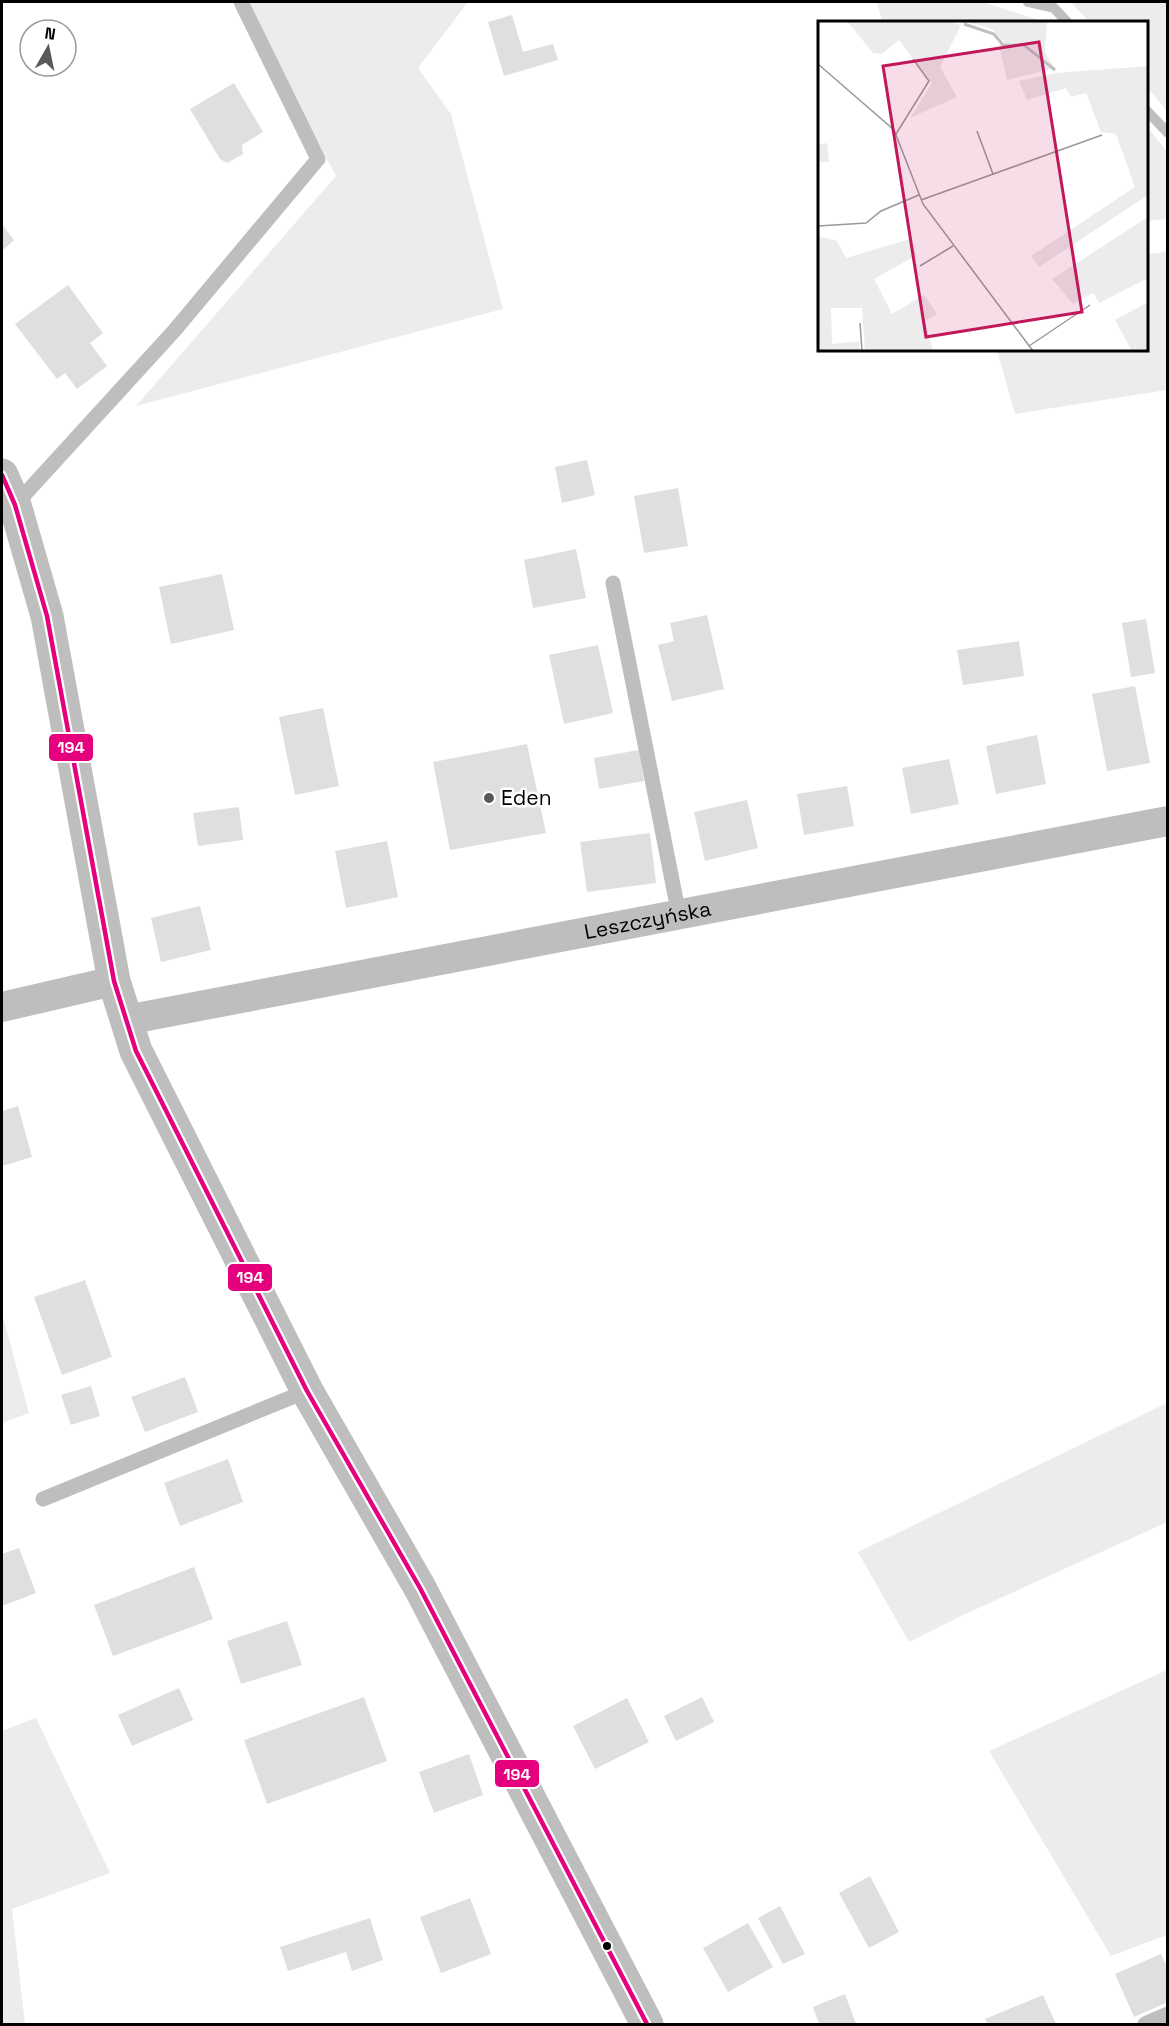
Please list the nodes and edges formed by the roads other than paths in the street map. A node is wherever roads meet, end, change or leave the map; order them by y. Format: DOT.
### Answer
graph roads {
  1 [pos="240,2"];
  2 [pos="7,486"];
  3 [pos="613,583"];
  4 [pos="1167,821"];
  5 [pos="679,915"];
  6 [pos="114,981"];
  7 [pos="2,1007"];
  8 [pos="126,1020"];
  9 [pos="307,1391"];
  10 [pos="43,1499"];
  11 [pos="1167,2014"];
  12 [pos="647,2025"];
  13 [pos="1145,2025"];
  1 -- 2 [label="lane"];
  2 -- 6 [label="street"];
  3 -- 5 [label="lane"];
  4 -- 5 [label="street, Leszczyńska"];
  5 -- 8 [label="street, Leszczyńska"];
  6 -- 7 [label="street"];
  6 -- 8 [label="street"];
  8 -- 9 [label="street"];
  9 -- 10 [label="lane"];
  9 -- 12 [label="street"];
  11 -- 13 [label="lane"];
}
